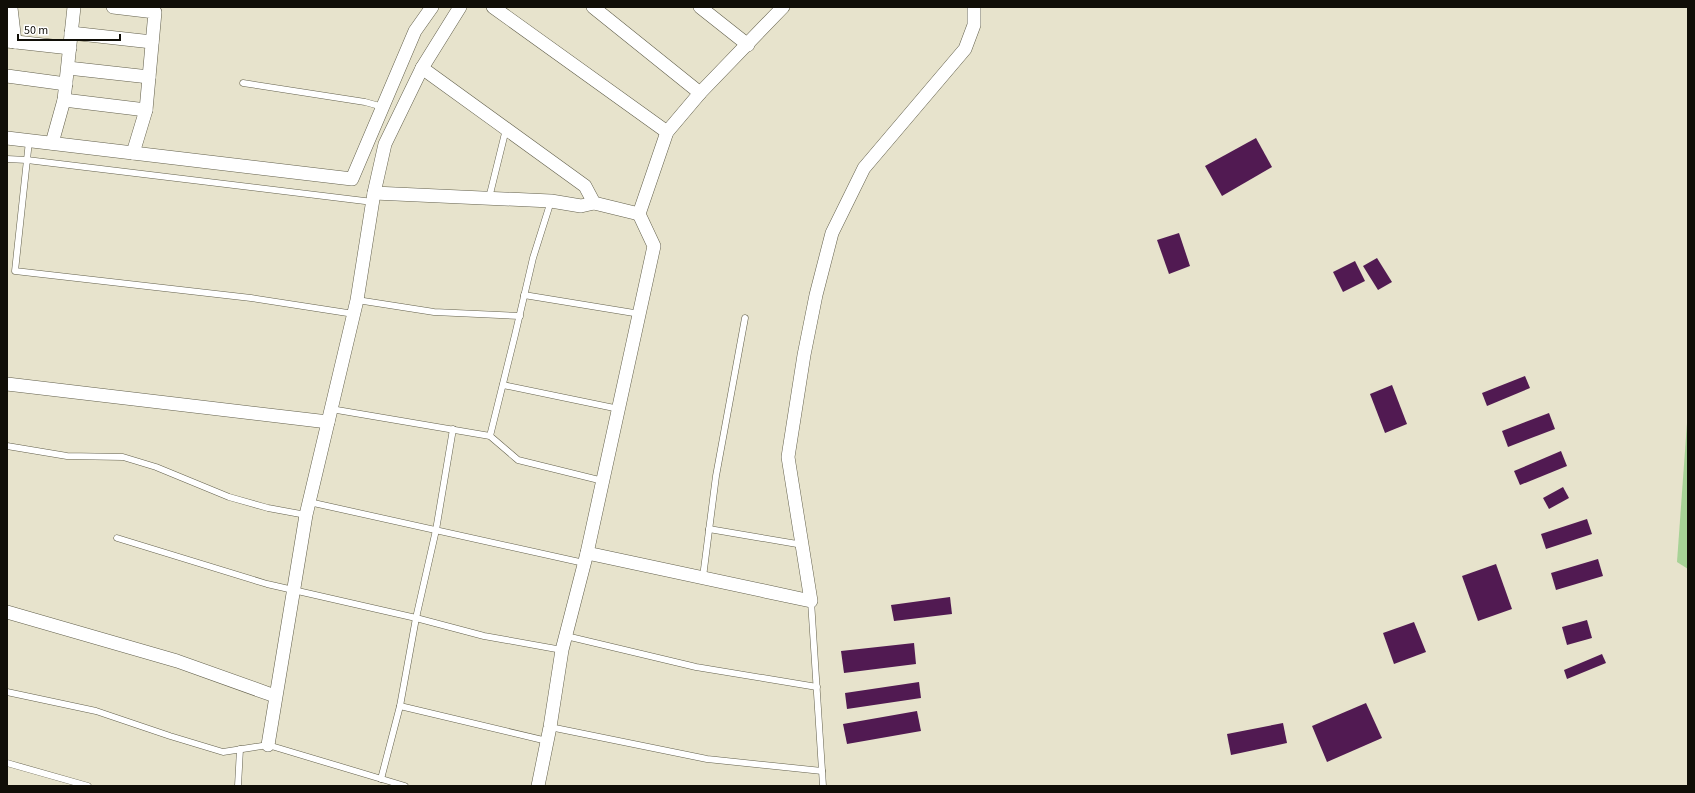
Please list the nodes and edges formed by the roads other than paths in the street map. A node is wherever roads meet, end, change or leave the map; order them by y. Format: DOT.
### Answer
graph roads {
  1 [pos="74,7"];
  2 [pos="113,7"];
  3 [pos="432,7"];
  4 [pos="460,7"];
  5 [pos="493,7"];
  6 [pos="593,7"];
  7 [pos="700,7"];
  8 [pos="784,7"];
  9 [pos="974,7"];
  10 [pos="7,8"];
  11 [pos="71,33"];
  12 [pos="11,41"];
  13 [pos="152,42"];
  14 [pos="748,45"];
  15 [pos="70,48"];
  16 [pos="68,68"];
  17 [pos="422,68"];
  18 [pos="7,76"];
  19 [pos="149,77"];
  20 [pos="243,83"];
  21 [pos="66,84"];
  22 [pos="700,93"];
  23 [pos="64,100"];
  24 [pos="382,107"];
  25 [pos="146,110"];
  26 [pos="506,129"];
  27 [pos="667,132"];
  28 [pos="7,138"];
  29 [pos="30,140"];
  30 [pos="52,143"];
  31 [pos="133,153"];
  32 [pos="7,159"];
  33 [pos="27,160"];
  34 [pos="374,197"];
  35 [pos="489,198"];
  36 [pos="551,201"];
  37 [pos="594,203"];
  38 [pos="639,214"];
  39 [pos="524,295"];
  40 [pos="357,300"];
  41 [pos="354,314"];
  42 [pos="640,314"];
  43 [pos="520,316"];
  44 [pos="745,318"];
  45 [pos="7,384"];
  46 [pos="503,385"];
  47 [pos="331,409"];
  48 [pos="619,409"];
  49 [pos="328,422"];
  50 [pos="453,429"];
  51 [pos="490,436"];
  52 [pos="7,446"];
  53 [pos="603,481"];
  54 [pos="309,502"];
  55 [pos="306,515"];
  56 [pos="709,529"];
  57 [pos="436,530"];
  58 [pos="117,538"];
  59 [pos="803,545"];
  60 [pos="586,558"];
  61 [pos="703,577"];
  62 [pos="292,590"];
  63 [pos="811,601"];
  64 [pos="7,612"];
  65 [pos="416,618"];
  66 [pos="566,636"];
  67 [pos="562,650"];
  68 [pos="817,687"];
  69 [pos="7,692"];
  70 [pos="275,696"];
  71 [pos="400,706"];
  72 [pos="550,726"];
  73 [pos="547,741"];
  74 [pos="268,745"];
  75 [pos="240,749"];
  76 [pos="7,763"];
  77 [pos="822,770"];
  78 [pos="381,779"];
  79 [pos="397,785"];
  80 [pos="88,786"];
  81 [pos="238,786"];
  82 [pos="405,786"];
  83 [pos="538,786"];
  84 [pos="823,786"];
  1 -- 11 [label="street"];
  2 -- 13 [label="street"];
  3 -- 24 [label="street"];
  4 -- 17 [label="street"];
  5 -- 27 [label="street"];
  6 -- 22 [label="street"];
  7 -- 14 [label="street"];
  8 -- 14 [label="street"];
  9 -- 59 [label="street"];
  10 -- 12 [label="street"];
  11 -- 13 [label="street"];
  11 -- 15 [label="street"];
  12 -- 15 [label="street"];
  13 -- 19 [label="street"];
  14 -- 22 [label="street"];
  15 -- 16 [label="street"];
  16 -- 19 [label="street"];
  16 -- 21 [label="street"];
  17 -- 26 [label="street"];
  17 -- 34 [label="street"];
  18 -- 21 [label="street"];
  19 -- 25 [label="street"];
  20 -- 24 [label="lane"];
  21 -- 23 [label="street"];
  22 -- 27 [label="street"];
  23 -- 25 [label="street"];
  23 -- 30 [label="street"];
  24 -- 31 [label="street"];
  25 -- 31 [label="street"];
  26 -- 35 [label="lane"];
  26 -- 37 [label="street"];
  27 -- 38 [label="street"];
  28 -- 29 [label="street"];
  29 -- 30 [label="street"];
  29 -- 33 [label="lane"];
  30 -- 31 [label="street"];
  32 -- 33 [label="lane"];
  33 -- 34 [label="lane"];
  33 -- 41 [label="lane"];
  34 -- 35 [label="street"];
  34 -- 40 [label="street"];
  35 -- 36 [label="street"];
  36 -- 37 [label="street"];
  36 -- 39 [label="lane"];
  37 -- 38 [label="street"];
  38 -- 42 [label="street"];
  39 -- 42 [label="lane"];
  39 -- 43 [label="lane"];
  40 -- 41 [label="street"];
  40 -- 43 [label="lane"];
  41 -- 47 [label="street"];
  42 -- 48 [label="street"];
  43 -- 46 [label="lane"];
  44 -- 56 [label="lane"];
  45 -- 49 [label="street"];
  46 -- 48 [label="lane"];
  46 -- 51 [label="lane"];
  47 -- 49 [label="street"];
  47 -- 50 [label="lane"];
  48 -- 53 [label="street"];
  49 -- 54 [label="street"];
  50 -- 51 [label="lane"];
  50 -- 57 [label="lane"];
  51 -- 53 [label="lane"];
  52 -- 55 [label="lane"];
  53 -- 60 [label="street"];
  54 -- 55 [label="street"];
  54 -- 57 [label="lane"];
  55 -- 62 [label="street"];
  56 -- 59 [label="lane"];
  56 -- 61 [label="lane"];
  57 -- 60 [label="lane"];
  57 -- 65 [label="lane"];
  58 -- 62 [label="lane"];
  59 -- 63 [label="street"];
  60 -- 61 [label="street"];
  60 -- 66 [label="street"];
  61 -- 63 [label="street"];
  62 -- 65 [label="lane"];
  62 -- 70 [label="street"];
  63 -- 68 [label="lane"];
  64 -- 70 [label="street"];
  65 -- 67 [label="lane"];
  65 -- 71 [label="lane"];
  66 -- 67 [label="street"];
  66 -- 68 [label="lane"];
  67 -- 72 [label="street"];
  68 -- 77 [label="lane"];
  69 -- 75 [label="lane"];
  70 -- 74 [label="street"];
  71 -- 73 [label="lane"];
  71 -- 78 [label="lane"];
  72 -- 73 [label="street"];
  72 -- 77 [label="lane"];
  73 -- 83 [label="street"];
  74 -- 75 [label="lane"];
  74 -- 78 [label="lane"];
  75 -- 81 [label="lane"];
  76 -- 80 [label="lane"];
  77 -- 84 [label="lane"];
  78 -- 79 [label="lane"];
  79 -- 82 [label="lane"];
}
